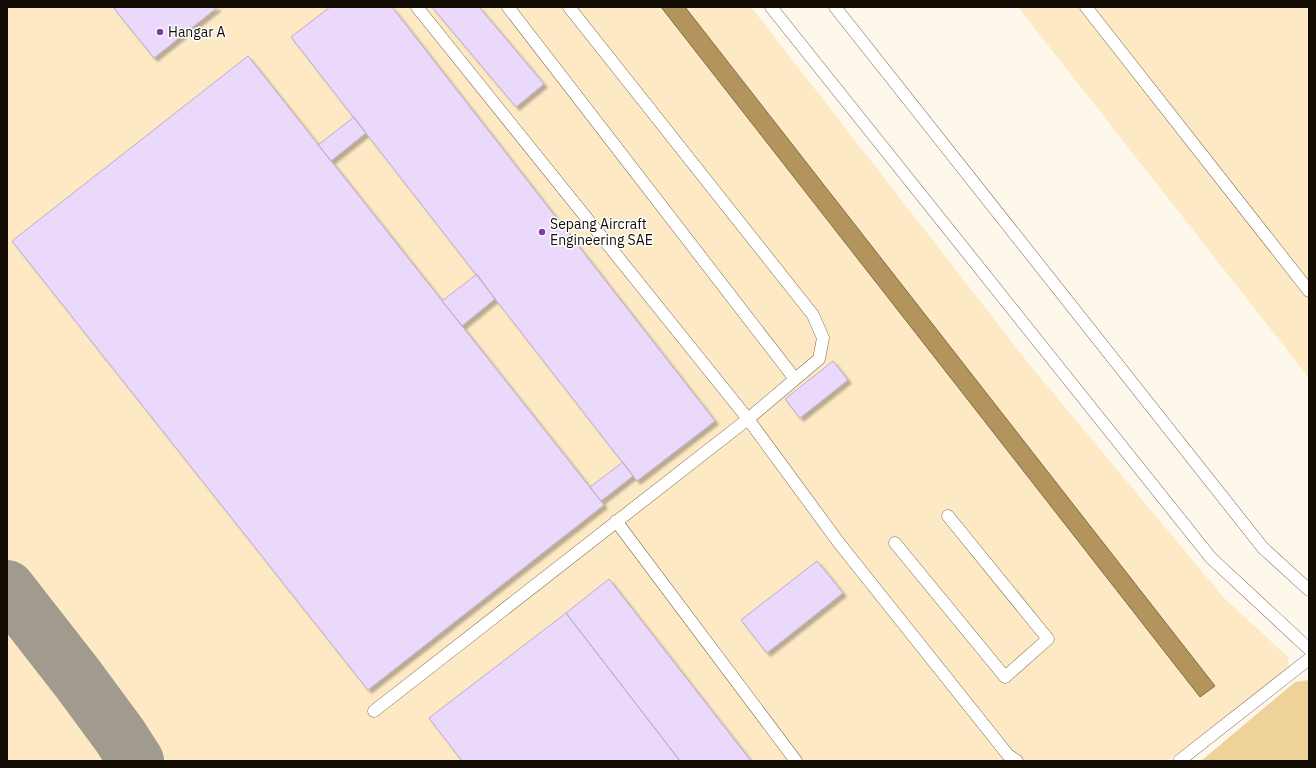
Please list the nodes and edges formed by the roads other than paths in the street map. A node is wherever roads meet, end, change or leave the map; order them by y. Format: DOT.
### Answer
graph roads {
  1 [pos="417,7"];
  2 [pos="508,7"];
  3 [pos="569,7"];
  4 [pos="771,7"];
  5 [pos="835,7"];
  6 [pos="1086,7"];
  7 [pos="1309,291"];
  8 [pos="796,379"];
  9 [pos="748,419"];
  10 [pos="948,516"];
  11 [pos="616,521"];
  12 [pos="895,542"];
  13 [pos="1309,590"];
  14 [pos="1309,649"];
  15 [pos="1309,659"];
  16 [pos="374,711"];
  17 [pos="796,761"];
  18 [pos="1017,761"];
  19 [pos="1179,761"];
  1 -- 9 [label="lane"];
  2 -- 8 [label="lane"];
  3 -- 8 [label="lane"];
  4 -- 14 [label="lane"];
  5 -- 13 [label="lane"];
  6 -- 7 [label="lane"];
  8 -- 9 [label="lane"];
  9 -- 11 [label="lane"];
  9 -- 18 [label="lane"];
  10 -- 12 [label="lane"];
  11 -- 16 [label="lane"];
  11 -- 17 [label="lane"];
  15 -- 19 [label="lane"];
}
